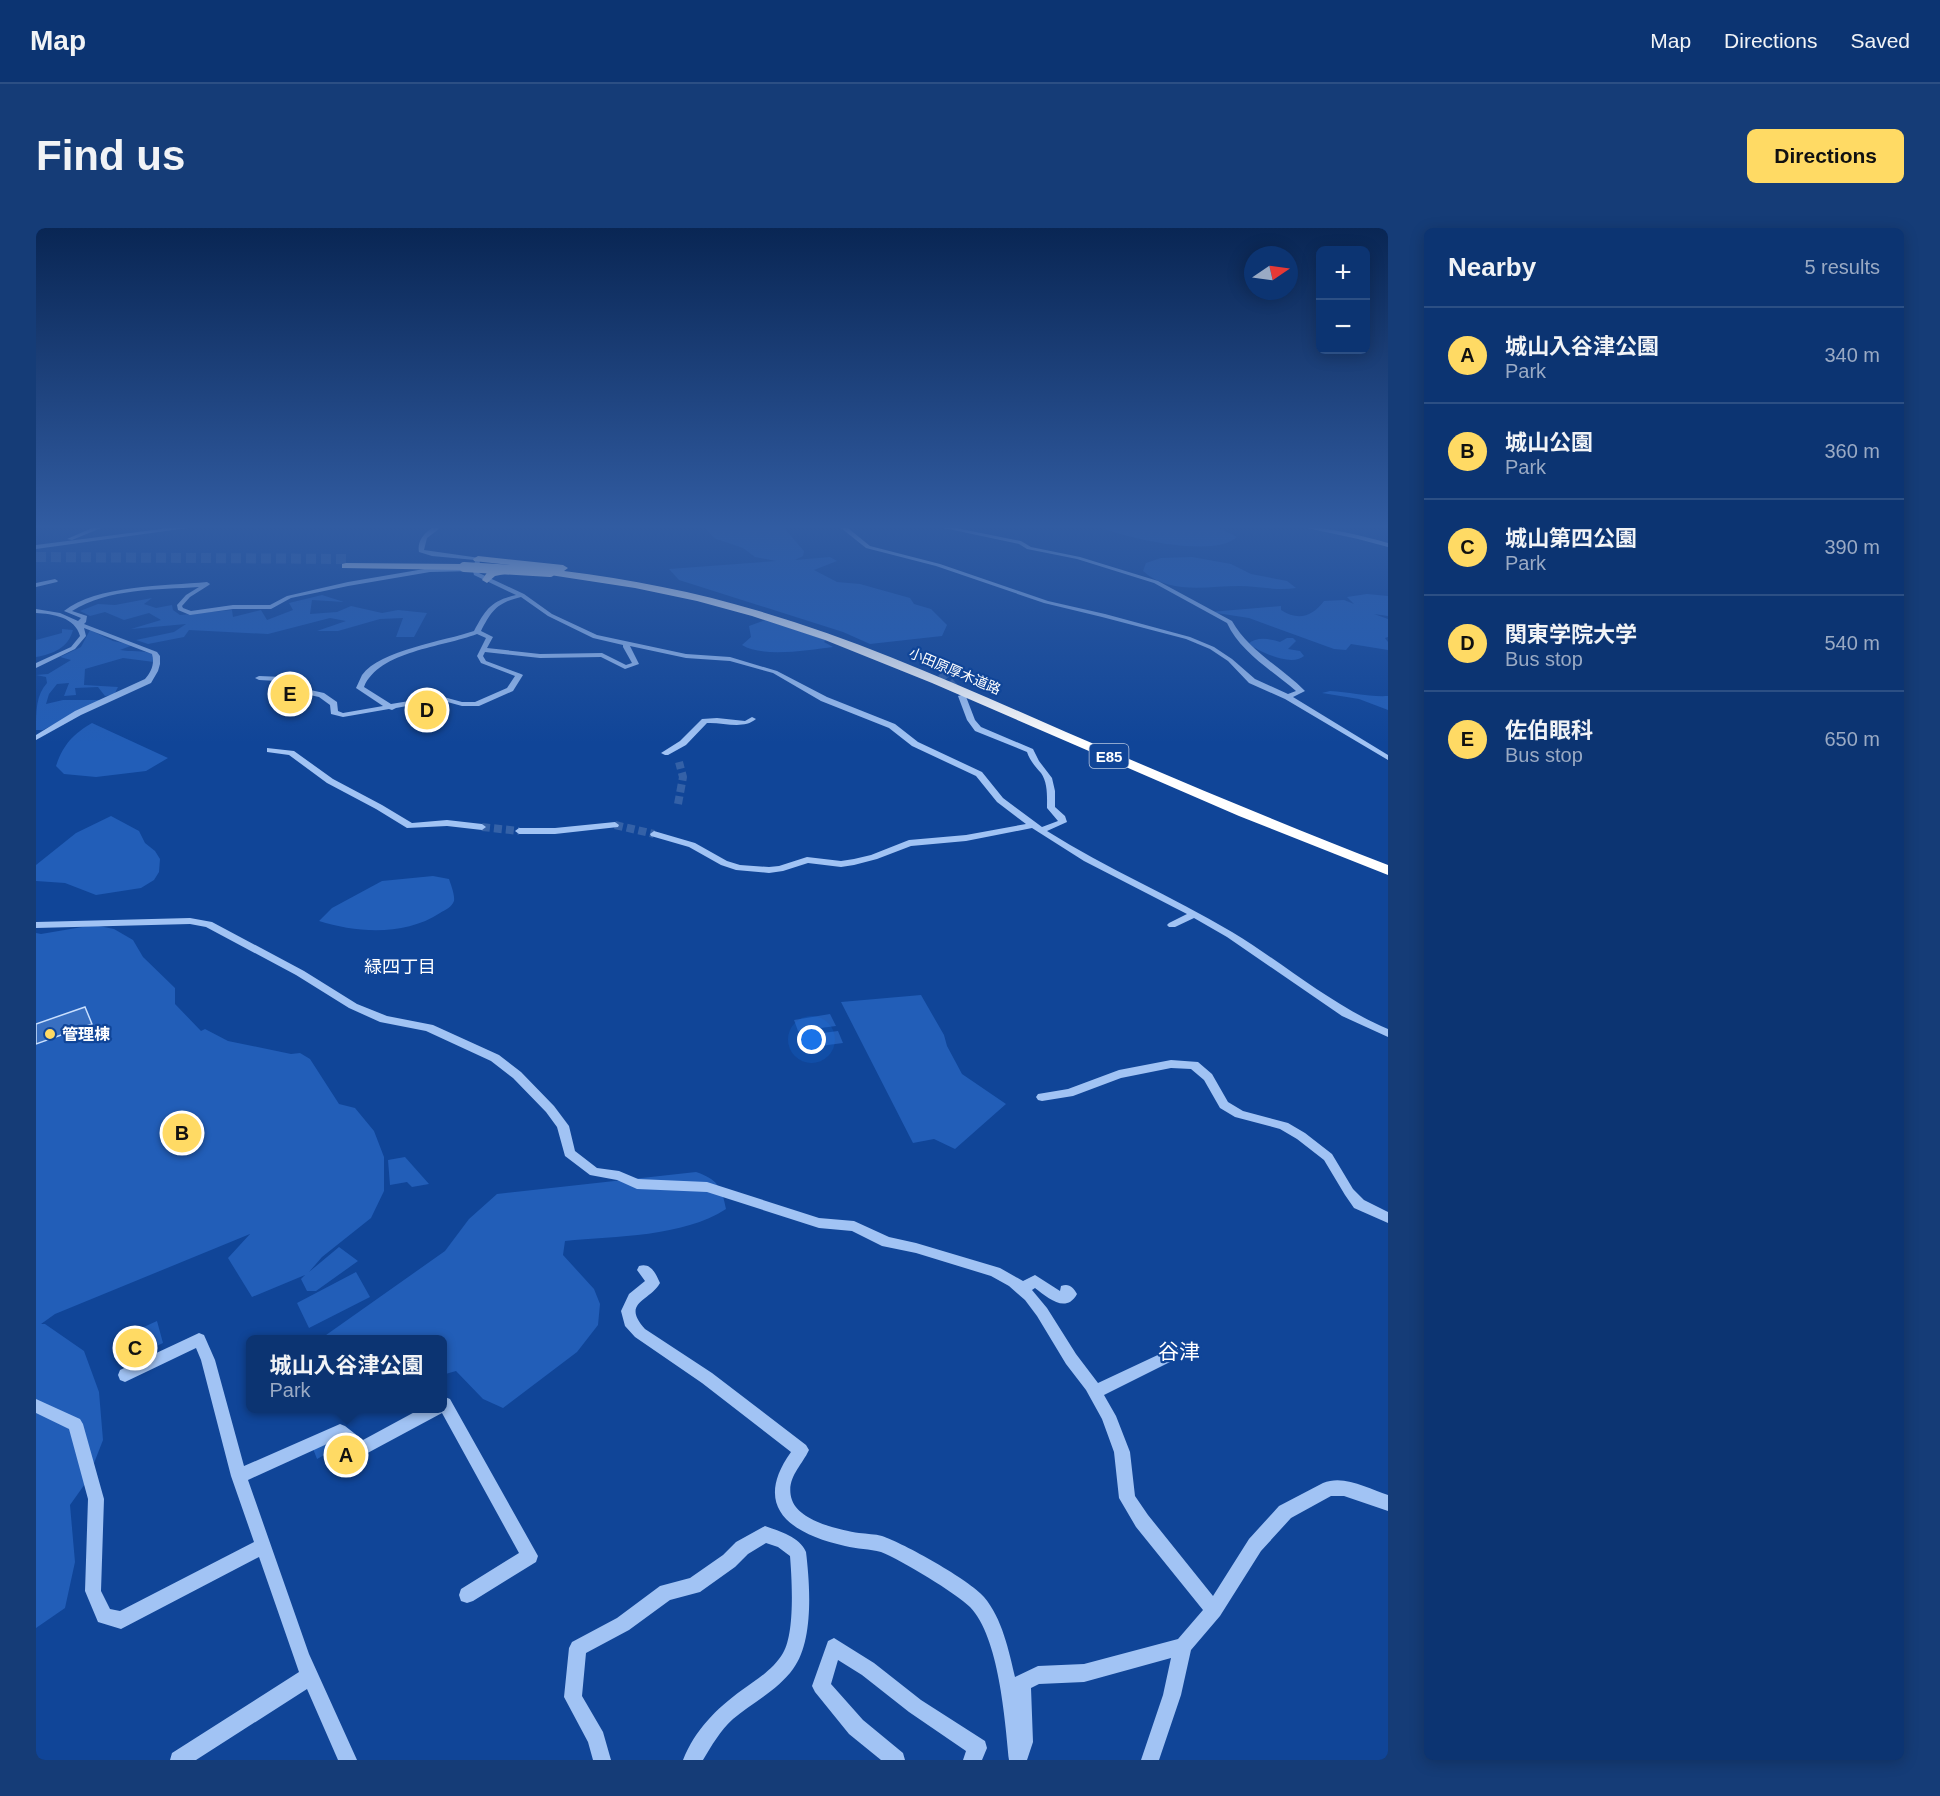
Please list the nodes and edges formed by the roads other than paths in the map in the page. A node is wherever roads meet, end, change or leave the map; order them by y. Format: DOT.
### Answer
graph roads {
  1 [pos="93,599"];
  2 [pos="185,599"];
  3 [pos="285,599"];
  4 [pos="503,599"];
  5 [pos="528,599"];
  6 [pos="701,599"];
  7 [pos="704,599"];
  8 [pos="722,599"];
  9 [pos="1039,599"];
  10 [pos="1188,599"];
  11 [pos="720,603"];
  12 [pos="38,612"];
  13 [pos="79,624"];
  14 [pos="477,632"];
  15 [pos="627,644"];
  16 [pos="483,650"];
  17 [pos="36,666"];
  18 [pos="259,678"];
  19 [pos="962,696"];
  20 [pos="1288,697"];
  21 [pos="392,708"];
  22 [pos="1019,713"];
  23 [pos="752,719"];
  24 [pos="36,738"];
  25 [pos="270,750"];
  26 [pos="665,753"];
  27 [pos="1388,758"];
  28 [pos="1205,795"];
  29 [pos="615,825"];
  30 [pos="482,827"];
  31 [pos="1038,828"];
  32 [pos="519,831"];
  33 [pos="654,834"];
  34 [pos="1388,864"];
  35 [pos="1388,870"];
  36 [pos="1193,915"];
  37 [pos="36,925"];
  38 [pos="1172,925"];
  39 [pos="1388,1033"];
  40 [pos="1042,1097"];
  41 [pos="1388,1218"];
  42 [pos="644,1270"];
  43 [pos="1022,1289"];
  44 [pos="1066,1290"];
  45 [pos="1166,1347"];
  46 [pos="125,1375"];
  47 [pos="1095,1392"];
  48 [pos="36,1406"];
  49 [pos="447,1408"];
  50 [pos="428,1413"];
  51 [pos="239,1476"];
  52 [pos="1388,1503"];
  53 [pos="263,1546"];
  54 [pos="467,1595"];
  55 [pos="1214,1610"];
  56 [pos="1183,1646"];
  57 [pos="310,1676"];
  58 [pos="1018,1758"];
  59 [pos="178,1760"];
  60 [pos="348,1760"];
  61 [pos="602,1760"];
  62 [pos="692,1760"];
  63 [pos="896,1760"];
  64 [pos="972,1760"];
  65 [pos="1150,1760"];
  1 -- 13 [label="street"];
  2 -- 3 [label="street"];
  4 -- 14 [label="street"];
  5 -- 15 [label="street"];
  6 -- 11 [label="highway"];
  7 -- 11 [label="highway, 小田原厚木道路 / E85"];
  8 -- 22 [label="highway, 小田原厚木道路 / E85"];
  9 -- 20 [label="street"];
  10 -- 20 [label="street"];
  11 -- 22 [label="highway, 小田原厚木道路 / E85"];
  12 -- 13 [label="street"];
  13 -- 17 [label="street"];
  13 -- 24 [label="street"];
  14 -- 16 [label="street"];
  14 -- 21 [label="street"];
  15 -- 16 [label="street"];
  15 -- 31 [label="street"];
  16 -- 21 [label="street"];
  18 -- 21 [label="street"];
  19 -- 31 [label="street"];
  20 -- 27 [label="street"];
  22 -- 28 [label="highway, 小田原厚木道路 / E85"];
  23 -- 26 [label="street"];
  25 -- 30 [label="street"];
  28 -- 34 [label="highway, 小田原厚木道路 / E85"];
  28 -- 35 [label="highway, 小田原厚木道路 / E85"];
  29 -- 32 [label="street"];
  31 -- 33 [label="street"];
  31 -- 36 [label="street"];
  36 -- 38 [label="street"];
  36 -- 39 [label="street"];
  37 -- 43 [label="street"];
  40 -- 41 [label="street"];
  42 -- 58 [label="street"];
  43 -- 44 [label="street"];
  43 -- 47 [label="street"];
  45 -- 47 [label="street"];
  46 -- 51 [label="street"];
  47 -- 55 [label="street"];
  48 -- 53 [label="street"];
  49 -- 54 [label="street"];
  50 -- 51 [label="street"];
  51 -- 53 [label="street"];
  52 -- 55 [label="street"];
  53 -- 57 [label="street"];
  55 -- 56 [label="street"];
  56 -- 58 [label="street"];
  56 -- 65 [label="street"];
  57 -- 59 [label="street"];
  57 -- 60 [label="street"];
  61 -- 62 [label="street"];
  63 -- 64 [label="street"];
}
